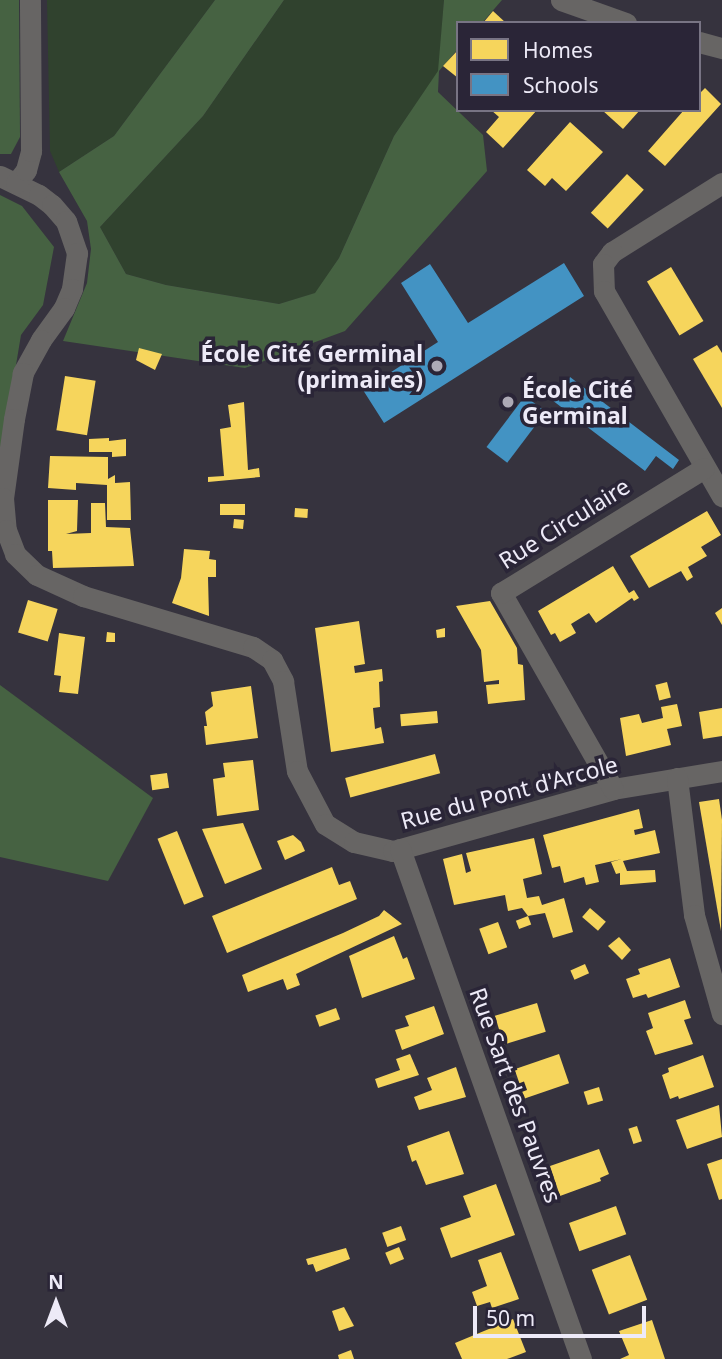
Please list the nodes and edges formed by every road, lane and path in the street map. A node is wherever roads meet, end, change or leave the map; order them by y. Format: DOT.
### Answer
graph roads {
  1 [pos="30,0"];
  2 [pos="561,0"];
  3 [pos="620,21"];
  4 [pos="701,43"];
  5 [pos="722,48"];
  6 [pos="8,180"];
  7 [pos="722,183"];
  8 [pos="704,468"];
  9 [pos="722,496"];
  10 [pos="722,771"];
  11 [pos="677,778"];
  12 [pos="613,789"];
  13 [pos="400,849"];
  14 [pos="722,1014"];
  15 [pos="581,1359"];
  1 -- 6 [label="street"];
  2 -- 3 [label="street"];
  4 -- 5 [label="street"];
  6 -- 13 [label="street, Rue du Pont d'Arcole"];
  7 -- 8 [label="street"];
  8 -- 9 [label="street"];
  8 -- 12 [label="street, Rue Circulaire"];
  10 -- 11 [label="street, Rue du Pont d'Arcole"];
  11 -- 12 [label="street, Rue du Pont d'Arcole"];
  11 -- 14 [label="street"];
  12 -- 13 [label="street, Rue du Pont d'Arcole"];
  13 -- 15 [label="street, Rue Sart des Pauvres"];
}
